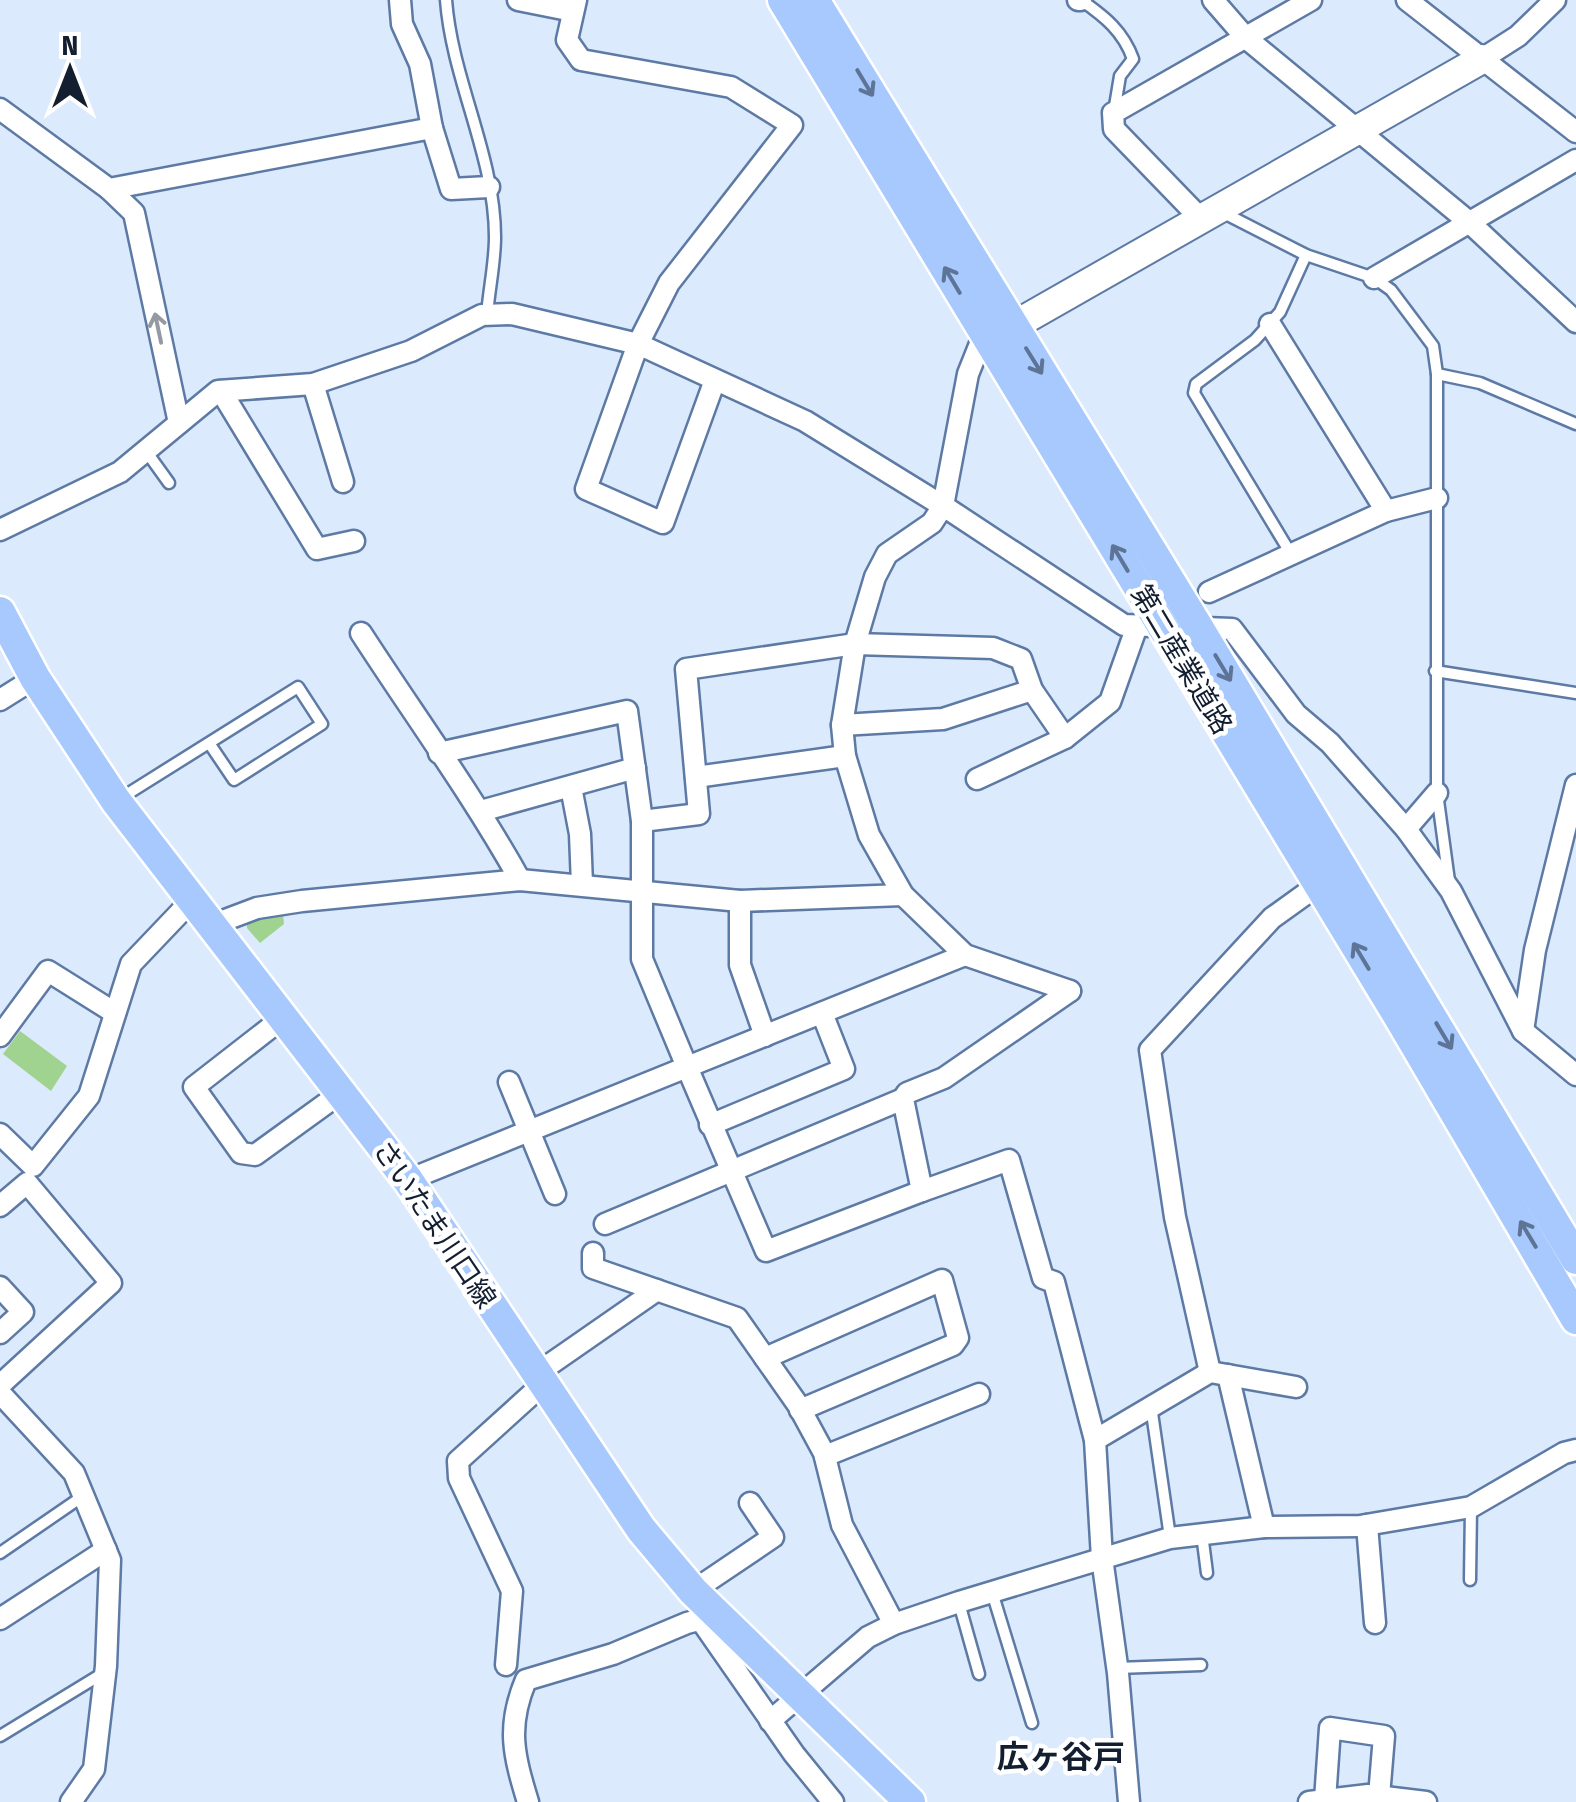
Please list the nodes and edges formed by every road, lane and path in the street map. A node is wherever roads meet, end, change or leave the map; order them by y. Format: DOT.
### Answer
graph roads {
  1 [pos="400,0"];
  2 [pos="446,0"];
  3 [pos="518,0"];
  4 [pos="783,0"];
  5 [pos="814,0"];
  6 [pos="1080,0"];
  7 [pos="1213,0"];
  8 [pos="1311,0"];
  9 [pos="1406,0"];
  10 [pos="1555,0"];
  11 [pos="575,5"];
  12 [pos="1246,38"];
  13 [pos="1482,59"];
  14 [pos="0,109"];
  15 [pos="1113,113"];
  16 [pos="432,128"];
  17 [pos="1356,130"];
  18 [pos="1576,132"];
  19 [pos="1576,160"];
  20 [pos="489,187"];
  21 [pos="109,190"];
  22 [pos="1209,214"];
  23 [pos="1469,222"];
  24 [pos="1306,256"];
  25 [pos="1374,278"];
  26 [pos="487,315"];
  27 [pos="1576,322"];
  28 [pos="1270,324"];
  29 [pos="998,330"];
  30 [pos="638,344"];
  31 [pos="1436,374"];
  32 [pos="716,380"];
  33 [pos="313,384"];
  34 [pos="221,391"];
  35 [pos="179,423"];
  36 [pos="1576,424"];
  37 [pos="146,450"];
  38 [pos="343,482"];
  39 [pos="169,483"];
  40 [pos="1437,498"];
  41 [pos="943,506"];
  42 [pos="1386,511"];
  43 [pos="0,530"];
  44 [pos="354,541"];
  45 [pos="1290,554"];
  46 [pos="1209,592"];
  47 [pos="0,612"];
  48 [pos="1150,626"];
  49 [pos="1198,627"];
  50 [pos="361,633"];
  51 [pos="855,644"];
  52 [pos="1436,671"];
  53 [pos="35,678"];
  54 [pos="1032,690"];
  55 [pos="1576,693"];
  56 [pos="0,700"];
  57 [pos="842,725"];
  58 [pos="1065,738"];
  59 [pos="209,743"];
  60 [pos="439,753"];
  61 [pos="846,756"];
  62 [pos="635,768"];
  63 [pos="696,777"];
  64 [pos="978,779"];
  65 [pos="1576,786"];
  66 [pos="571,787"];
  67 [pos="1437,793"];
  68 [pos="116,801"];
  69 [pos="482,811"];
  70 [pos="642,821"];
  71 [pos="1406,829"];
  72 [pos="1570,840"];
  73 [pos="520,880"];
  74 [pos="582,884"];
  75 [pos="1318,885"];
  76 [pos="641,891"];
  77 [pos="1451,892"];
  78 [pos="903,895"];
  79 [pos="192,900"];
  80 [pos="740,901"];
  81 [pos="212,925"];
  82 [pos="965,955"];
  83 [pos="116,1012"];
  84 [pos="822,1014"];
  85 [pos="284,1018"];
  86 [pos="1522,1031"];
  87 [pos="0,1036"];
  88 [pos="765,1036"];
  89 [pos="686,1067"];
  90 [pos="1576,1074"];
  91 [pos="509,1082"];
  92 [pos="342,1092"];
  93 [pos="903,1099"];
  94 [pos="710,1125"];
  95 [pos="531,1131"];
  96 [pos="0,1134"];
  97 [pos="729,1170"];
  98 [pos="408,1180"];
  99 [pos="922,1192"];
  100 [pos="554,1194"];
  101 [pos="0,1206"];
  102 [pos="605,1224"];
  103 [pos="593,1253"];
  104 [pos="1576,1259"];
  105 [pos="0,1287"];
  106 [pos="657,1290"];
  107 [pos="1576,1320"];
  108 [pos="0,1333"];
  109 [pos="765,1358"];
  110 [pos="1219,1373"];
  111 [pos="539,1379"];
  112 [pos="0,1385"];
  113 [pos="1296,1386"];
  114 [pos="0,1393"];
  115 [pos="980,1394"];
  116 [pos="1151,1406"];
  117 [pos="800,1410"];
  118 [pos="1094,1440"];
  119 [pos="1576,1450"];
  120 [pos="825,1456"];
  121 [pos="83,1496"];
  122 [pos="750,1504"];
  123 [pos="1472,1507"];
  124 [pos="1368,1525"];
  125 [pos="1264,1527"];
  126 [pos="1202,1533"];
  127 [pos="1170,1538"];
  128 [pos="106,1550"];
  129 [pos="0,1553"];
  130 [pos="1102,1558"];
  131 [pos="1207,1573"];
  132 [pos="1470,1580"];
  133 [pos="992,1592"];
  134 [pos="959,1602"];
  135 [pos="703,1608"];
  136 [pos="0,1619"];
  137 [pos="1375,1623"];
  138 [pos="894,1624"];
  139 [pos="506,1665"];
  140 [pos="1200,1665"];
  141 [pos="1117,1668"];
  142 [pos="105,1672"];
  143 [pos="979,1674"];
  144 [pos="800,1695"];
  145 [pos="770,1720"];
  146 [pos="1032,1723"];
  147 [pos="0,1736"];
  148 [pos="1378,1796"];
  149 [pos="1317,1801"];
  150 [pos="71,1802"];
  151 [pos="528,1802"];
  152 [pos="834,1802"];
  153 [pos="910,1802"];
  154 [pos="1128,1802"];
  155 [pos="1424,1802"];
  1 -- 16 [label="street"];
  2 -- 20 [label="lane"];
  3 -- 11 [label="street"];
  29 -- 4 [label="main road, 第二産業道路, one-way"];
  5 -- 29 [label="main road, 第二産業道路, one-way"];
  6 -- 15 [label="lane"];
  7 -- 12 [label="street"];
  8 -- 12 [label="street"];
  9 -- 13 [label="street"];
  10 -- 13 [label="street"];
  11 -- 30 [label="street"];
  12 -- 15 [label="street"];
  12 -- 17 [label="street"];
  13 -- 17 [label="street"];
  13 -- 18 [label="street"];
  14 -- 21 [label="street"];
  15 -- 22 [label="street"];
  16 -- 20 [label="street"];
  16 -- 21 [label="street"];
  17 -- 22 [label="street"];
  17 -- 23 [label="street"];
  19 -- 23 [label="street"];
  20 -- 26 [label="lane"];
  35 -- 21 [label="street, one-way"];
  22 -- 24 [label="lane"];
  22 -- 29 [label="street"];
  23 -- 25 [label="street"];
  23 -- 27 [label="street"];
  24 -- 25 [label="lane"];
  24 -- 28 [label="lane"];
  25 -- 31 [label="lane"];
  26 -- 30 [label="street"];
  26 -- 33 [label="street"];
  28 -- 42 [label="street"];
  28 -- 45 [label="lane"];
  29 -- 41 [label="street"];
  48 -- 29 [label="main road, 第二産業道路, one-way"];
  29 -- 49 [label="main road, 第二産業道路, one-way"];
  30 -- 32 [label="street"];
  30 -- 32 [label="street"];
  31 -- 36 [label="lane"];
  31 -- 40 [label="lane"];
  32 -- 41 [label="street"];
  33 -- 34 [label="street"];
  33 -- 38 [label="street"];
  34 -- 35 [label="street"];
  34 -- 44 [label="street"];
  35 -- 37 [label="street"];
  37 -- 39 [label="lane"];
  37 -- 43 [label="street"];
  40 -- 42 [label="street"];
  40 -- 52 [label="lane"];
  41 -- 48 [label="street"];
  41 -- 51 [label="street"];
  42 -- 45 [label="street"];
  45 -- 46 [label="street"];
  47 -- 53 [label="main road, さいたま川口線"];
  48 -- 49 [label="street"];
  48 -- 58 [label="street"];
  48 -- 75 [label="main road, 第二産業道路"];
  49 -- 71 [label="street"];
  49 -- 104 [label="main road, 第二産業道路, one-way"];
  50 -- 60 [label="street"];
  51 -- 54 [label="street"];
  51 -- 57 [label="street"];
  51 -- 63 [label="street"];
  52 -- 55 [label="lane"];
  52 -- 67 [label="lane"];
  53 -- 56 [label="street"];
  53 -- 68 [label="main road, さいたま川口線"];
  54 -- 57 [label="street"];
  54 -- 58 [label="street"];
  57 -- 61 [label="street"];
  58 -- 64 [label="street"];
  59 -- 59 [label="lane"];
  59 -- 68 [label="lane"];
  60 -- 62 [label="street"];
  60 -- 69 [label="street"];
  61 -- 63 [label="street"];
  61 -- 78 [label="street"];
  62 -- 66 [label="street"];
  62 -- 70 [label="street"];
  63 -- 70 [label="street"];
  65 -- 72 [label="street"];
  66 -- 69 [label="street"];
  66 -- 74 [label="street"];
  67 -- 71 [label="street"];
  67 -- 77 [label="lane"];
  68 -- 79 [label="main road, さいたま川口線"];
  69 -- 73 [label="street"];
  70 -- 76 [label="street"];
  71 -- 77 [label="street"];
  72 -- 86 [label="street"];
  73 -- 74 [label="street"];
  73 -- 81 [label="street"];
  74 -- 76 [label="street"];
  107 -- 75 [label="main road, 第二産業道路, one-way"];
  75 -- 110 [label="street"];
  76 -- 80 [label="street"];
  76 -- 89 [label="street"];
  77 -- 86 [label="street"];
  78 -- 80 [label="street"];
  78 -- 82 [label="street"];
  79 -- 81 [label="main road, さいたま川口線"];
  79 -- 83 [label="street"];
  80 -- 88 [label="street"];
  81 -- 85 [label="main road, さいたま川口線"];
  82 -- 84 [label="street"];
  82 -- 93 [label="street"];
  83 -- 87 [label="street"];
  83 -- 96 [label="street"];
  84 -- 88 [label="street"];
  84 -- 94 [label="street"];
  85 -- 92 [label="main road, さいたま川口線"];
  85 -- 92 [label="street"];
  86 -- 90 [label="street"];
  88 -- 89 [label="street"];
  89 -- 94 [label="street"];
  89 -- 95 [label="street"];
  91 -- 95 [label="street"];
  92 -- 98 [label="main road, さいたま川口線"];
  93 -- 97 [label="street"];
  93 -- 99 [label="street"];
  94 -- 97 [label="street"];
  95 -- 98 [label="street"];
  95 -- 100 [label="street"];
  97 -- 99 [label="street"];
  97 -- 102 [label="street"];
  98 -- 111 [label="main road, さいたま川口線"];
  99 -- 118 [label="street"];
  101 -- 112 [label="street"];
  103 -- 106 [label="street"];
  105 -- 108 [label="street"];
  106 -- 109 [label="street"];
  106 -- 111 [label="street"];
  109 -- 117 [label="street"];
  109 -- 117 [label="street"];
  110 -- 113 [label="street"];
  110 -- 116 [label="street"];
  110 -- 125 [label="street"];
  111 -- 135 [label="main road, さいたま川口線"];
  111 -- 139 [label="street"];
  114 -- 121 [label="street"];
  115 -- 120 [label="street"];
  116 -- 118 [label="street"];
  116 -- 127 [label="lane"];
  117 -- 120 [label="street"];
  118 -- 130 [label="street"];
  119 -- 123 [label="street"];
  120 -- 138 [label="street"];
  121 -- 128 [label="street"];
  121 -- 129 [label="lane"];
  122 -- 135 [label="street"];
  123 -- 124 [label="street"];
  123 -- 132 [label="lane"];
  124 -- 125 [label="street"];
  124 -- 137 [label="street"];
  125 -- 126 [label="street"];
  126 -- 127 [label="street"];
  126 -- 131 [label="lane"];
  127 -- 130 [label="street"];
  128 -- 136 [label="street"];
  128 -- 142 [label="street"];
  130 -- 133 [label="street"];
  130 -- 141 [label="street"];
  133 -- 134 [label="street"];
  133 -- 146 [label="lane"];
  134 -- 138 [label="street"];
  134 -- 143 [label="lane"];
  135 -- 144 [label="main road, さいたま川口線"];
  135 -- 145 [label="street"];
  135 -- 151 [label="street"];
  138 -- 144 [label="street"];
  140 -- 141 [label="lane"];
  141 -- 154 [label="street"];
  142 -- 147 [label="lane"];
  142 -- 150 [label="street"];
  144 -- 145 [label="street"];
  144 -- 153 [label="main road, さいたま川口線"];
  145 -- 152 [label="street"];
  148 -- 149 [label="street"];
  148 -- 149 [label="street"];
  148 -- 155 [label="street"];
}
